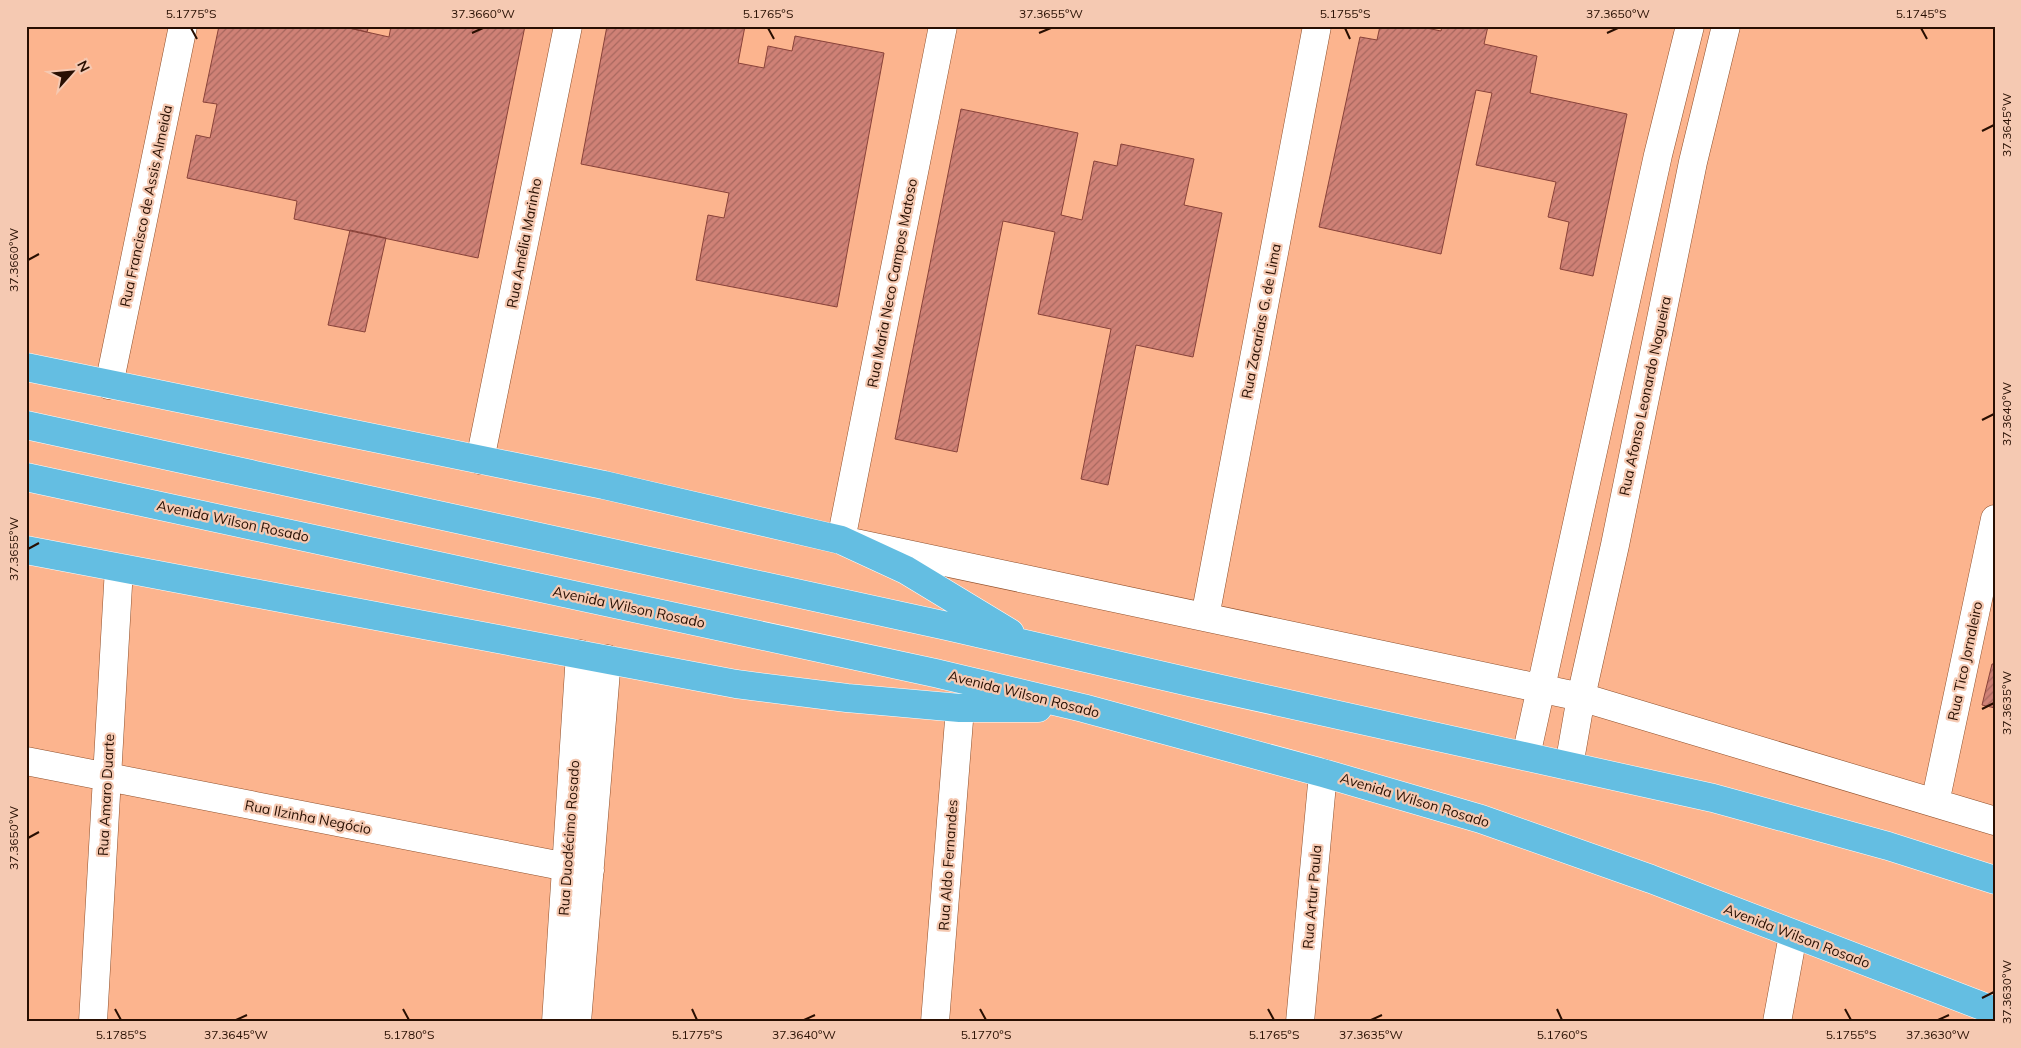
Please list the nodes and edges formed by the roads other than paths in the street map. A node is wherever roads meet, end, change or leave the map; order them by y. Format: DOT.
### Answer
graph roads {
  1 [pos="183,26"];
  2 [pos="568,26"];
  3 [pos="943,26"];
  4 [pos="1317,26"];
  5 [pos="1690,26"];
  6 [pos="1726,26"];
  7 [pos="1658,156"];
  8 [pos="1693,162"];
  9 [pos="26,367"];
  10 [pos="109,385"];
  11 [pos="26,425"];
  12 [pos="480,460"];
  13 [pos="26,476"];
  14 [pos="1995,519"];
  15 [pos="841,540"];
  16 [pos="26,550"];
  17 [pos="119,568"];
  18 [pos="1205,617"];
  19 [pos="1985,621"];
  20 [pos="1028,644"];
  21 [pos="580,654"];
  22 [pos="608,658"];
  23 [pos="1541,689"];
  24 [pos="1581,697"];
  25 [pos="960,708"];
  26 [pos="1083,708"];
  27 [pos="1526,756"];
  28 [pos="26,762"];
  29 [pos="1569,766"];
  30 [pos="1323,773"];
  31 [pos="108,777"];
  32 [pos="1935,803"];
  33 [pos="1995,821"];
  34 [pos="578,869"];
  35 [pos="1995,880"];
  36 [pos="1793,935"];
  37 [pos="1995,1011"];
  38 [pos="93,1022"];
  39 [pos="556,1022"];
  40 [pos="577,1022"];
  41 [pos="935,1022"];
  42 [pos="1300,1022"];
  43 [pos="1777,1022"];
  1 -- 10 [label="street, Rua Francisco de Assis Almeida"];
  2 -- 12 [label="street, Rua Amélia Marinho"];
  3 -- 15 [label="street, Rua Maria Neco Campos Matoso"];
  4 -- 18 [label="street, Rua Zacarias G. de Lima"];
  5 -- 7 [label="street"];
  6 -- 8 [label="street, Rua Afonso Leonardo Nogueira"];
  7 -- 8 [label="street"];
  7 -- 23 [label="street"];
  8 -- 24 [label="street, Rua Afonso Leonardo Nogueira"];
  9 -- 10 [label="highway"];
  10 -- 12 [label="highway"];
  11 -- 20 [label="highway"];
  12 -- 15 [label="highway"];
  13 -- 26 [label="highway, Avenida Wilson Rosado"];
  14 -- 19 [label="street, Rua Tico Jornaleiro"];
  15 -- 18 [label="street"];
  15 -- 20 [label="highway"];
  16 -- 17 [label="highway"];
  17 -- 21 [label="highway"];
  17 -- 31 [label="street, Rua Amaro Duarte"];
  18 -- 23 [label="street"];
  19 -- 32 [label="street, Rua Tico Jornaleiro"];
  20 -- 27 [label="highway"];
  21 -- 22 [label="highway"];
  21 -- 34 [label="street, Rua Duodécimo Rosado"];
  22 -- 25 [label="highway"];
  22 -- 34 [label="street, Rua Duodécimo Rosado"];
  23 -- 24 [label="street"];
  23 -- 27 [label="street"];
  24 -- 29 [label="street, Rua Afonso Leonardo Nogueira"];
  24 -- 32 [label="street"];
  25 -- 26 [label="highway"];
  25 -- 41 [label="street, Rua Aldo Fernandes"];
  26 -- 30 [label="highway, Avenida Wilson Rosado"];
  27 -- 29 [label="highway"];
  28 -- 31 [label="street, Rua Ilzinha Negócio"];
  29 -- 35 [label="highway"];
  30 -- 36 [label="highway, Avenida Wilson Rosado"];
  30 -- 42 [label="street, Rua Artur Paula"];
  31 -- 34 [label="street, Rua Ilzinha Negócio"];
  31 -- 38 [label="street, Rua Amaro Duarte"];
  32 -- 33 [label="street"];
  34 -- 39 [label="street, Rua Duodécimo Rosado"];
  34 -- 40 [label="street, Rua Duodécimo Rosado"];
  36 -- 37 [label="highway, Avenida Wilson Rosado"];
  36 -- 43 [label="street"];
}
